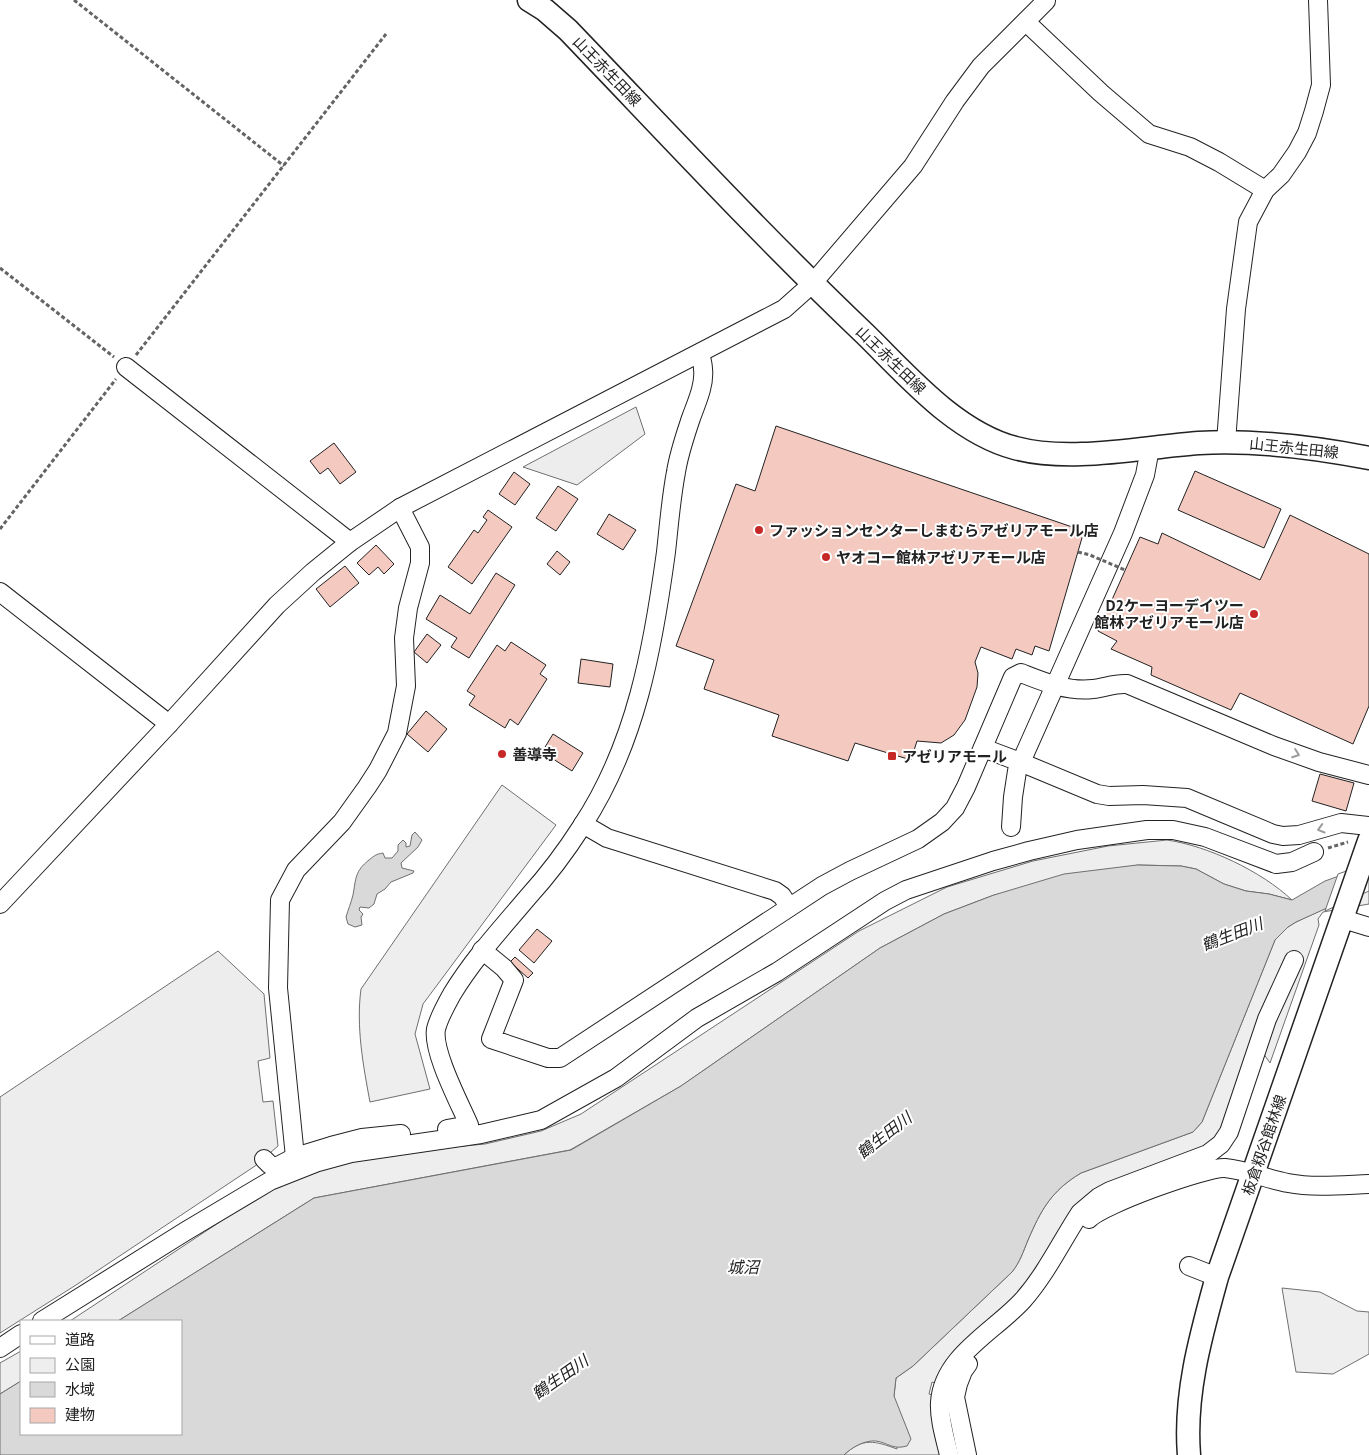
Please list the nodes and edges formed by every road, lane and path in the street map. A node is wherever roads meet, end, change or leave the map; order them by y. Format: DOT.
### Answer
graph roads {
  1 [pos="74,0"];
  2 [pos="530,0"];
  3 [pos="1045,0"];
  4 [pos="1318,0"];
  5 [pos="1026,22"];
  6 [pos="386,34"];
  7 [pos="284,166"];
  8 [pos="1265,190"];
  9 [pos="0,268"];
  10 [pos="812,284"];
  11 [pos="700,353"];
  12 [pos="126,367"];
  13 [pos="1226,442"];
  14 [pos="1150,448"];
  15 [pos="1369,458"];
  16 [pos="400,508"];
  17 [pos="0,529"];
  18 [pos="350,542"];
  19 [pos="1078,552"];
  20 [pos="1125,570"];
  21 [pos="0,592"];
  22 [pos="1055,686"];
  23 [pos="169,724"];
  24 [pos="983,748"];
  25 [pos="1020,762"];
  26 [pos="1369,775"];
  27 [pos="583,824"];
  28 [pos="1369,826"];
  29 [pos="1011,827"];
  30 [pos="1363,844"];
  31 [pos="1314,852"];
  32 [pos="0,904"];
  33 [pos="790,907"];
  34 [pos="1344,915"];
  35 [pos="1369,927"];
  36 [pos="482,950"];
  37 [pos="1294,960"];
  38 [pos="295,1157"];
  39 [pos="264,1159"];
  40 [pos="1254,1174"];
  41 [pos="1369,1184"];
  42 [pos="1189,1266"];
  43 [pos="1218,1277"];
  44 [pos="44,1320"];
  45 [pos="20,1335"];
  46 [pos="0,1348"];
  47 [pos="948,1455"];
  48 [pos="967,1455"];
  49 [pos="1188,1455"];
  1 -- 7 [label="path"];
  2 -- 10 [label="main road, 山王赤生田線"];
  3 -- 5 [label="street"];
  4 -- 8 [label="street"];
  5 -- 8 [label="street"];
  5 -- 10 [label="street"];
  6 -- 7 [label="path"];
  7 -- 12 [label="path"];
  8 -- 13 [label="street"];
  9 -- 12 [label="path"];
  10 -- 11 [label="street"];
  10 -- 14 [label="main road, 山王赤生田線"];
  11 -- 16 [label="street"];
  11 -- 27 [label="street"];
  12 -- 17 [label="path"];
  12 -- 18 [label="street"];
  13 -- 14 [label="main road, 山王赤生田線"];
  13 -- 15 [label="main road, 山王赤生田線"];
  14 -- 22 [label="street"];
  16 -- 18 [label="street"];
  16 -- 38 [label="street"];
  18 -- 23 [label="street"];
  19 -- 20 [label="path, bridge"];
  21 -- 23 [label="street"];
  22 -- 24 [label="street"];
  22 -- 25 [label="street"];
  22 -- 26 [label="street, one-way"];
  23 -- 32 [label="street"];
  24 -- 25 [label="street"];
  24 -- 33 [label="street"];
  28 -- 25 [label="street, one-way"];
  25 -- 29 [label="street"];
  27 -- 33 [label="street"];
  27 -- 36 [label="street"];
  30 -- 31 [label="path"];
  30 -- 34 [label="main road, 板倉籾谷館林線"];
  31 -- 44 [label="street"];
  33 -- 36 [label="street"];
  34 -- 35 [label="street"];
  34 -- 40 [label="main road, 板倉籾谷館林線"];
  36 -- 38 [label="street"];
  37 -- 47 [label="street"];
  38 -- 39 [label="street"];
  40 -- 41 [label="street"];
  40 -- 43 [label="main road, 板倉籾谷館林線"];
  40 -- 48 [label="street"];
  42 -- 43 [label="street"];
  43 -- 49 [label="main road, 板倉籾谷館林線"];
  45 -- 46 [label="street"];
}
